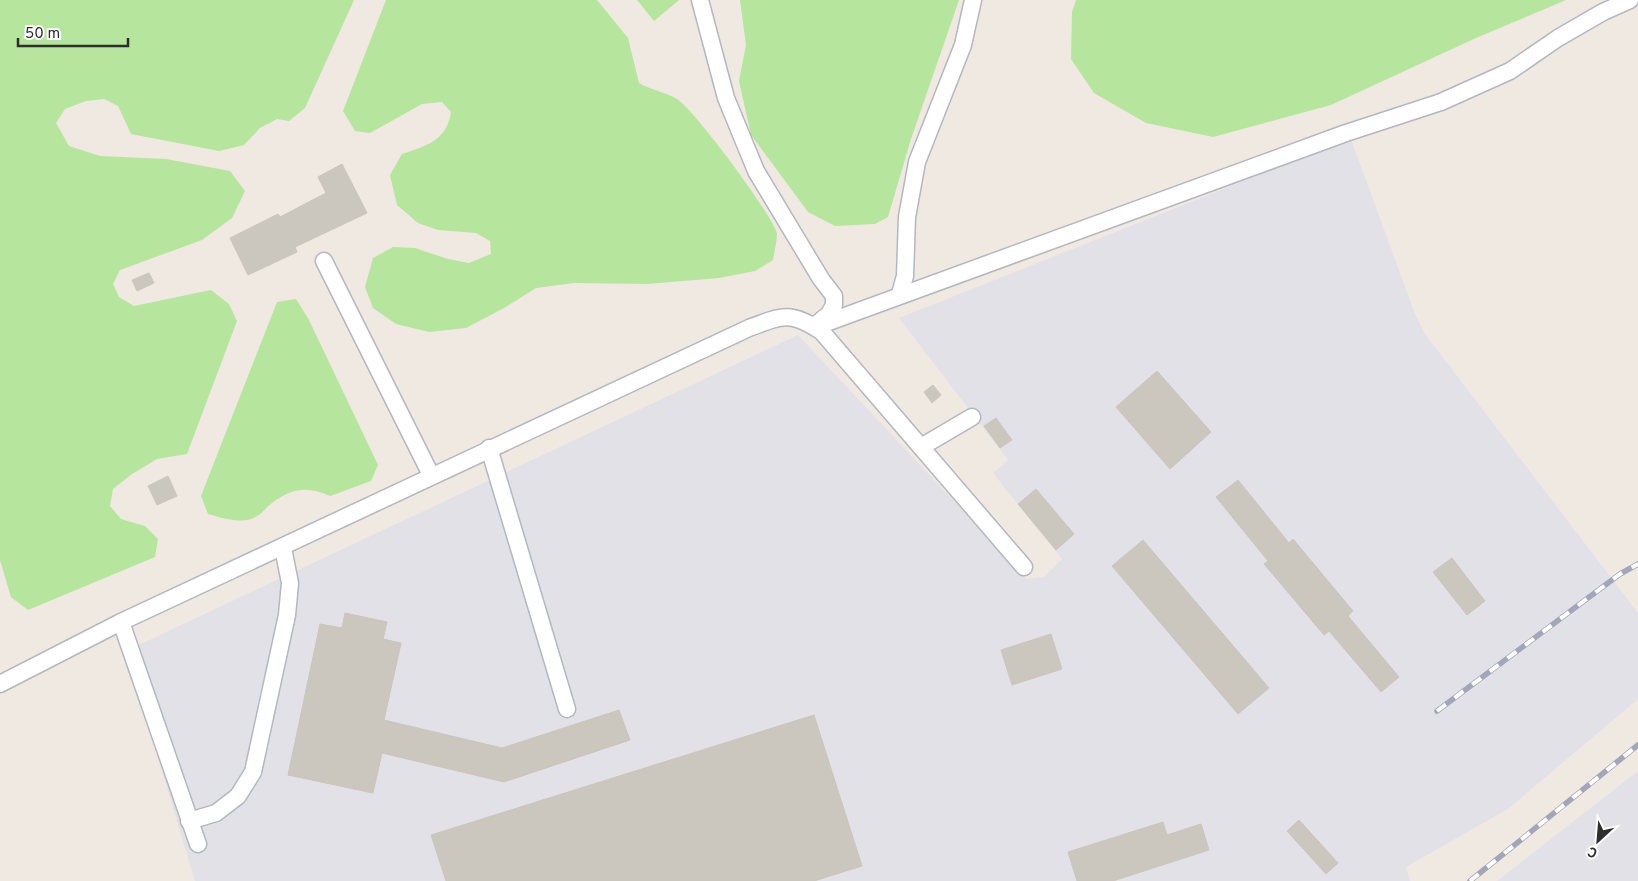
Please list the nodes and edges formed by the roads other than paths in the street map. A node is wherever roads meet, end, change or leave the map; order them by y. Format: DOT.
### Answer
graph roads {
  1 [pos="700,0"];
  2 [pos="973,0"];
  3 [pos="1630,0"];
  4 [pos="324,261"];
  5 [pos="900,294"];
  6 [pos="814,327"];
  7 [pos="972,417"];
  8 [pos="921,447"];
  9 [pos="489,448"];
  10 [pos="431,475"];
  11 [pos="283,548"];
  12 [pos="1024,567"];
  13 [pos="121,622"];
  14 [pos="0,684"];
  15 [pos="567,709"];
  16 [pos="189,821"];
  17 [pos="198,844"];
  1 -- 6 [label="street"];
  2 -- 5 [label="street"];
  3 -- 5 [label="street"];
  4 -- 10 [label="street"];
  5 -- 6 [label="street"];
  6 -- 8 [label="street"];
  6 -- 9 [label="street"];
  7 -- 8 [label="street"];
  8 -- 12 [label="street"];
  9 -- 10 [label="street"];
  9 -- 15 [label="street"];
  10 -- 11 [label="street"];
  11 -- 13 [label="street"];
  11 -- 16 [label="street"];
  13 -- 14 [label="street"];
  13 -- 16 [label="street"];
  16 -- 17 [label="street"];
}
